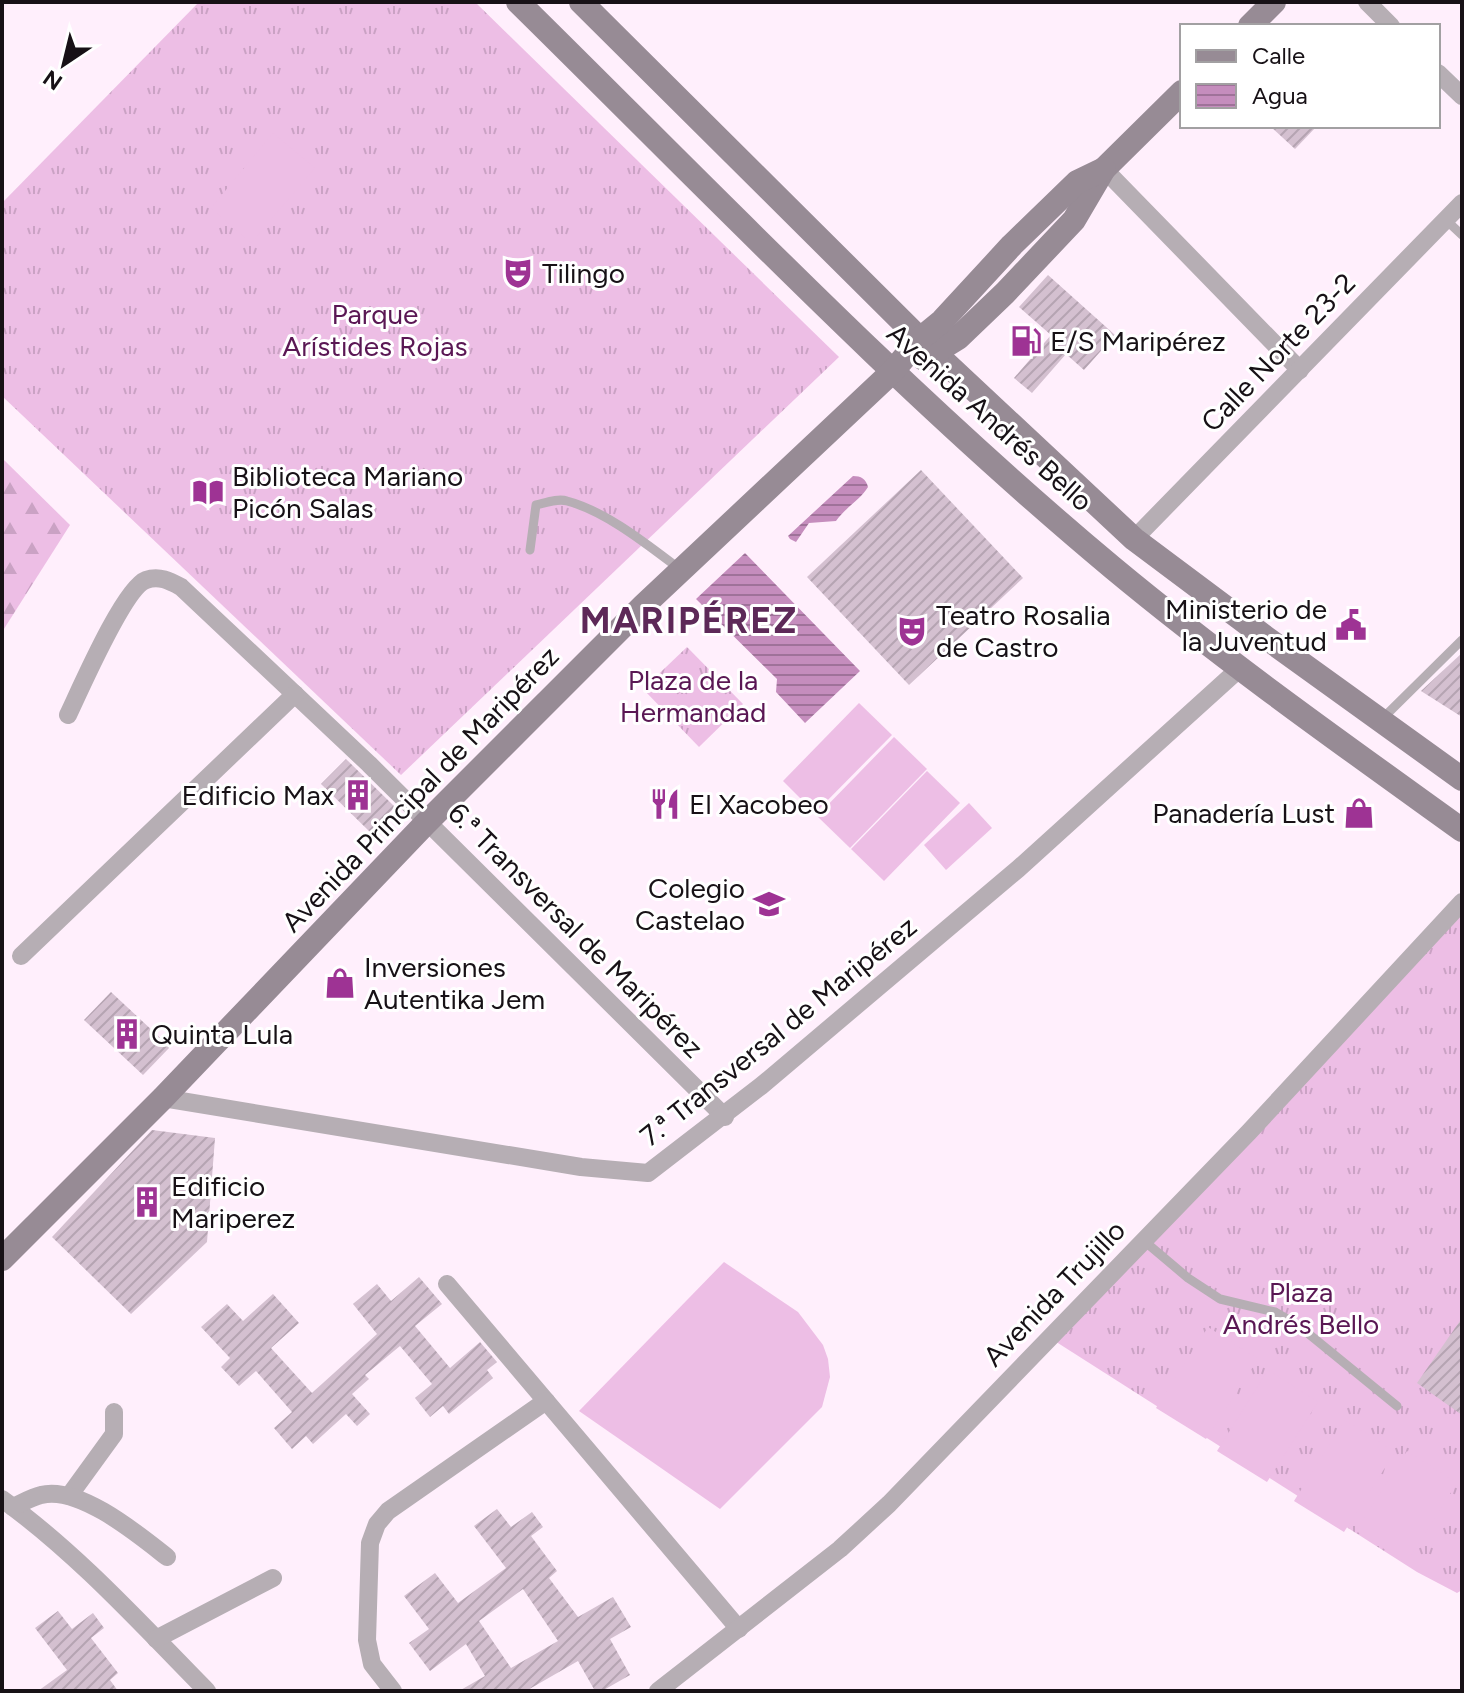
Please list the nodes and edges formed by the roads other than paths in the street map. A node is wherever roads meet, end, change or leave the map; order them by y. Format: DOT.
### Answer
graph roads {
  1 [pos="518,2"];
  2 [pos="581,2"];
  3 [pos="1274,2"];
  4 [pos="1367,2"];
  5 [pos="1252,24"];
  6 [pos="1389,24"];
  7 [pos="1440,75"];
  8 [pos="1180,94"];
  9 [pos="1462,96"];
  10 [pos="1104,169"];
  11 [pos="1462,203"];
  12 [pos="1446,220"];
  13 [pos="1462,235"];
  14 [pos="928,347"];
  15 [pos="1300,370"];
  16 [pos="892,372"];
  17 [pos="1134,539"];
  18 [pos="530,550"];
  19 [pos="681,570"];
  20 [pos="1462,640"];
  21 [pos="1239,669"];
  22 [pos="295,694"];
  23 [pos="68,715"];
  24 [pos="1380,720"];
  25 [pos="1462,779"];
  26 [pos="426,823"];
  27 [pos="1462,830"];
  28 [pos="1462,902"];
  29 [pos="21,956"];
  30 [pos="163,1098"];
  31 [pos="725,1117"];
  32 [pos="1143,1240"];
  33 [pos="2,1259"];
  34 [pos="447,1284"];
  35 [pos="546,1401"];
  36 [pos="1397,1406"];
  37 [pos="114,1412"];
  38 [pos="69,1496"];
  39 [pos="7,1503"];
  40 [pos="167,1557"];
  41 [pos="273,1578"];
  42 [pos="739,1629"];
  43 [pos="156,1639"];
  44 [pos="207,1691"];
  45 [pos="393,1691"];
  46 [pos="658,1691"];
  1 -- 16 [label="street, Avenida Andrés Bello"];
  2 -- 14 [label="street, Avenida Andrés Bello"];
  3 -- 5 [label="street"];
  4 -- 6 [label="street"];
  7 -- 9 [label="street"];
  8 -- 10 [label="street, Avenida Principal de Maripérez"];
  10 -- 14 [label="street, Avenida Principal de Maripérez"];
  10 -- 15 [label="street"];
  11 -- 12 [label="street, Calle Norte 23-2"];
  12 -- 13 [label="lane"];
  12 -- 15 [label="street, Calle Norte 23-2"];
  14 -- 16 [label="street, Avenida Principal de Maripérez"];
  14 -- 17 [label="street, Avenida Andrés Bello"];
  15 -- 17 [label="street, Calle Norte 23-2"];
  16 -- 19 [label="street, Avenida Principal de Maripérez"];
  16 -- 21 [label="street, Avenida Andrés Bello"];
  17 -- 24 [label="street, Avenida Andrés Bello"];
  18 -- 19 [label="lane"];
  19 -- 26 [label="street, Avenida Principal de Maripérez"];
  20 -- 24 [label="lane"];
  21 -- 27 [label="street, Avenida Andrés Bello"];
  21 -- 31 [label="street, 7.ª Transversal de Maripérez"];
  22 -- 23 [label="street, 6.ª Transversal de Maripérez"];
  22 -- 26 [label="street, 6.ª Transversal de Maripérez"];
  22 -- 29 [label="street"];
  24 -- 25 [label="street, Avenida Andrés Bello"];
  26 -- 30 [label="street, Avenida Principal de Maripérez"];
  26 -- 31 [label="street, 6.ª Transversal de Maripérez"];
  28 -- 32 [label="street, Avenida Trujillo"];
  30 -- 31 [label="street, 7.ª Transversal de Maripérez"];
  30 -- 33 [label="street, Avenida Principal de Maripérez"];
  32 -- 36 [label="lane"];
  32 -- 42 [label="street, Avenida Trujillo"];
  34 -- 35 [label="street"];
  35 -- 42 [label="street"];
  35 -- 45 [label="street"];
  37 -- 38 [label="street"];
  38 -- 39 [label="street"];
  38 -- 40 [label="street"];
  39 -- 43 [label="street"];
  41 -- 43 [label="street"];
  42 -- 46 [label="street, Avenida Trujillo"];
  43 -- 44 [label="street"];
}
